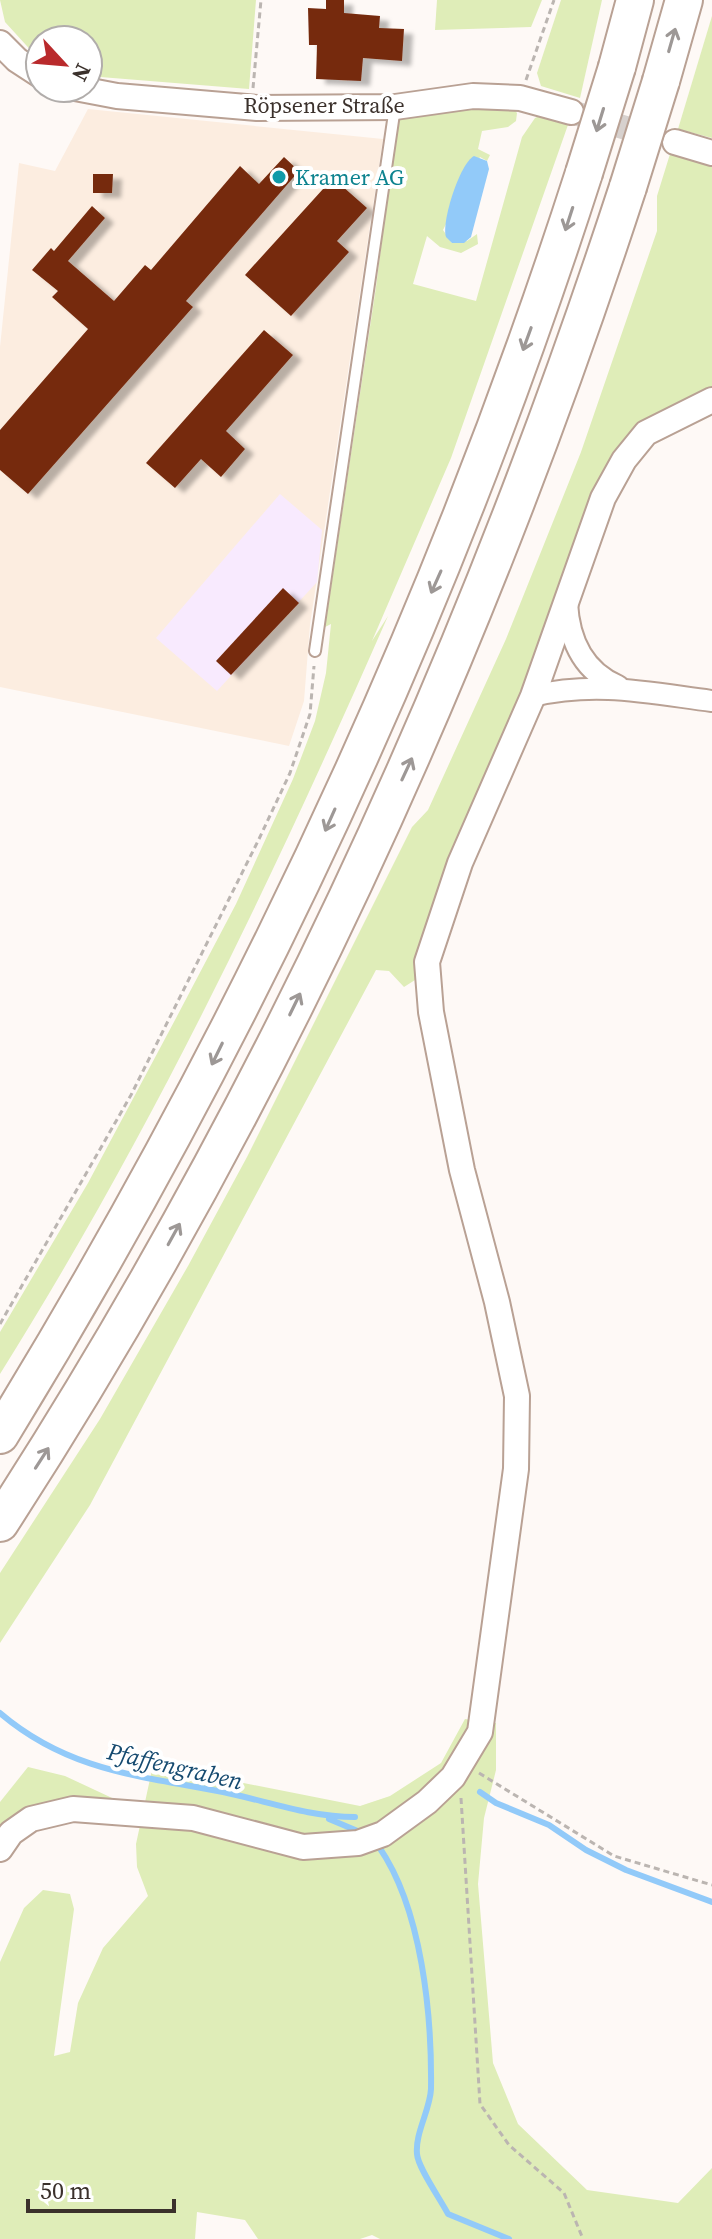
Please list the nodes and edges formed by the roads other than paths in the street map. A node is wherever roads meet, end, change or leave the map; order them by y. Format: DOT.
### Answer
graph roads {
  1 [pos="635,0"];
  2 [pos="684,0"];
  3 [pos="0,43"];
  4 [pos="24,65"];
  5 [pos="104,94"];
  6 [pos="395,107"];
  7 [pos="571,112"];
  8 [pos="675,142"];
  9 [pos="712,153"];
  10 [pos="712,400"];
  11 [pos="567,600"];
  12 [pos="315,651"];
  13 [pos="633,692"];
  14 [pos="533,696"];
  15 [pos="712,701"];
  16 [pos="0,1435"];
  17 [pos="0,1523"];
  18 [pos="0,1849"];
  1 -- 16 [label="highway, one-way, bridge"];
  17 -- 2 [label="highway, one-way, bridge"];
  3 -- 4 [label="street"];
  5 -- 6 [label="street, Röpsener Straße"];
  6 -- 7 [label="street, Röpsener Straße"];
  6 -- 12 [label="lane"];
  8 -- 9 [label="street"];
  10 -- 11 [label="street"];
  11 -- 13 [label="street"];
  11 -- 14 [label="street"];
  13 -- 14 [label="street"];
  13 -- 15 [label="street"];
  14 -- 18 [label="street"];
}
